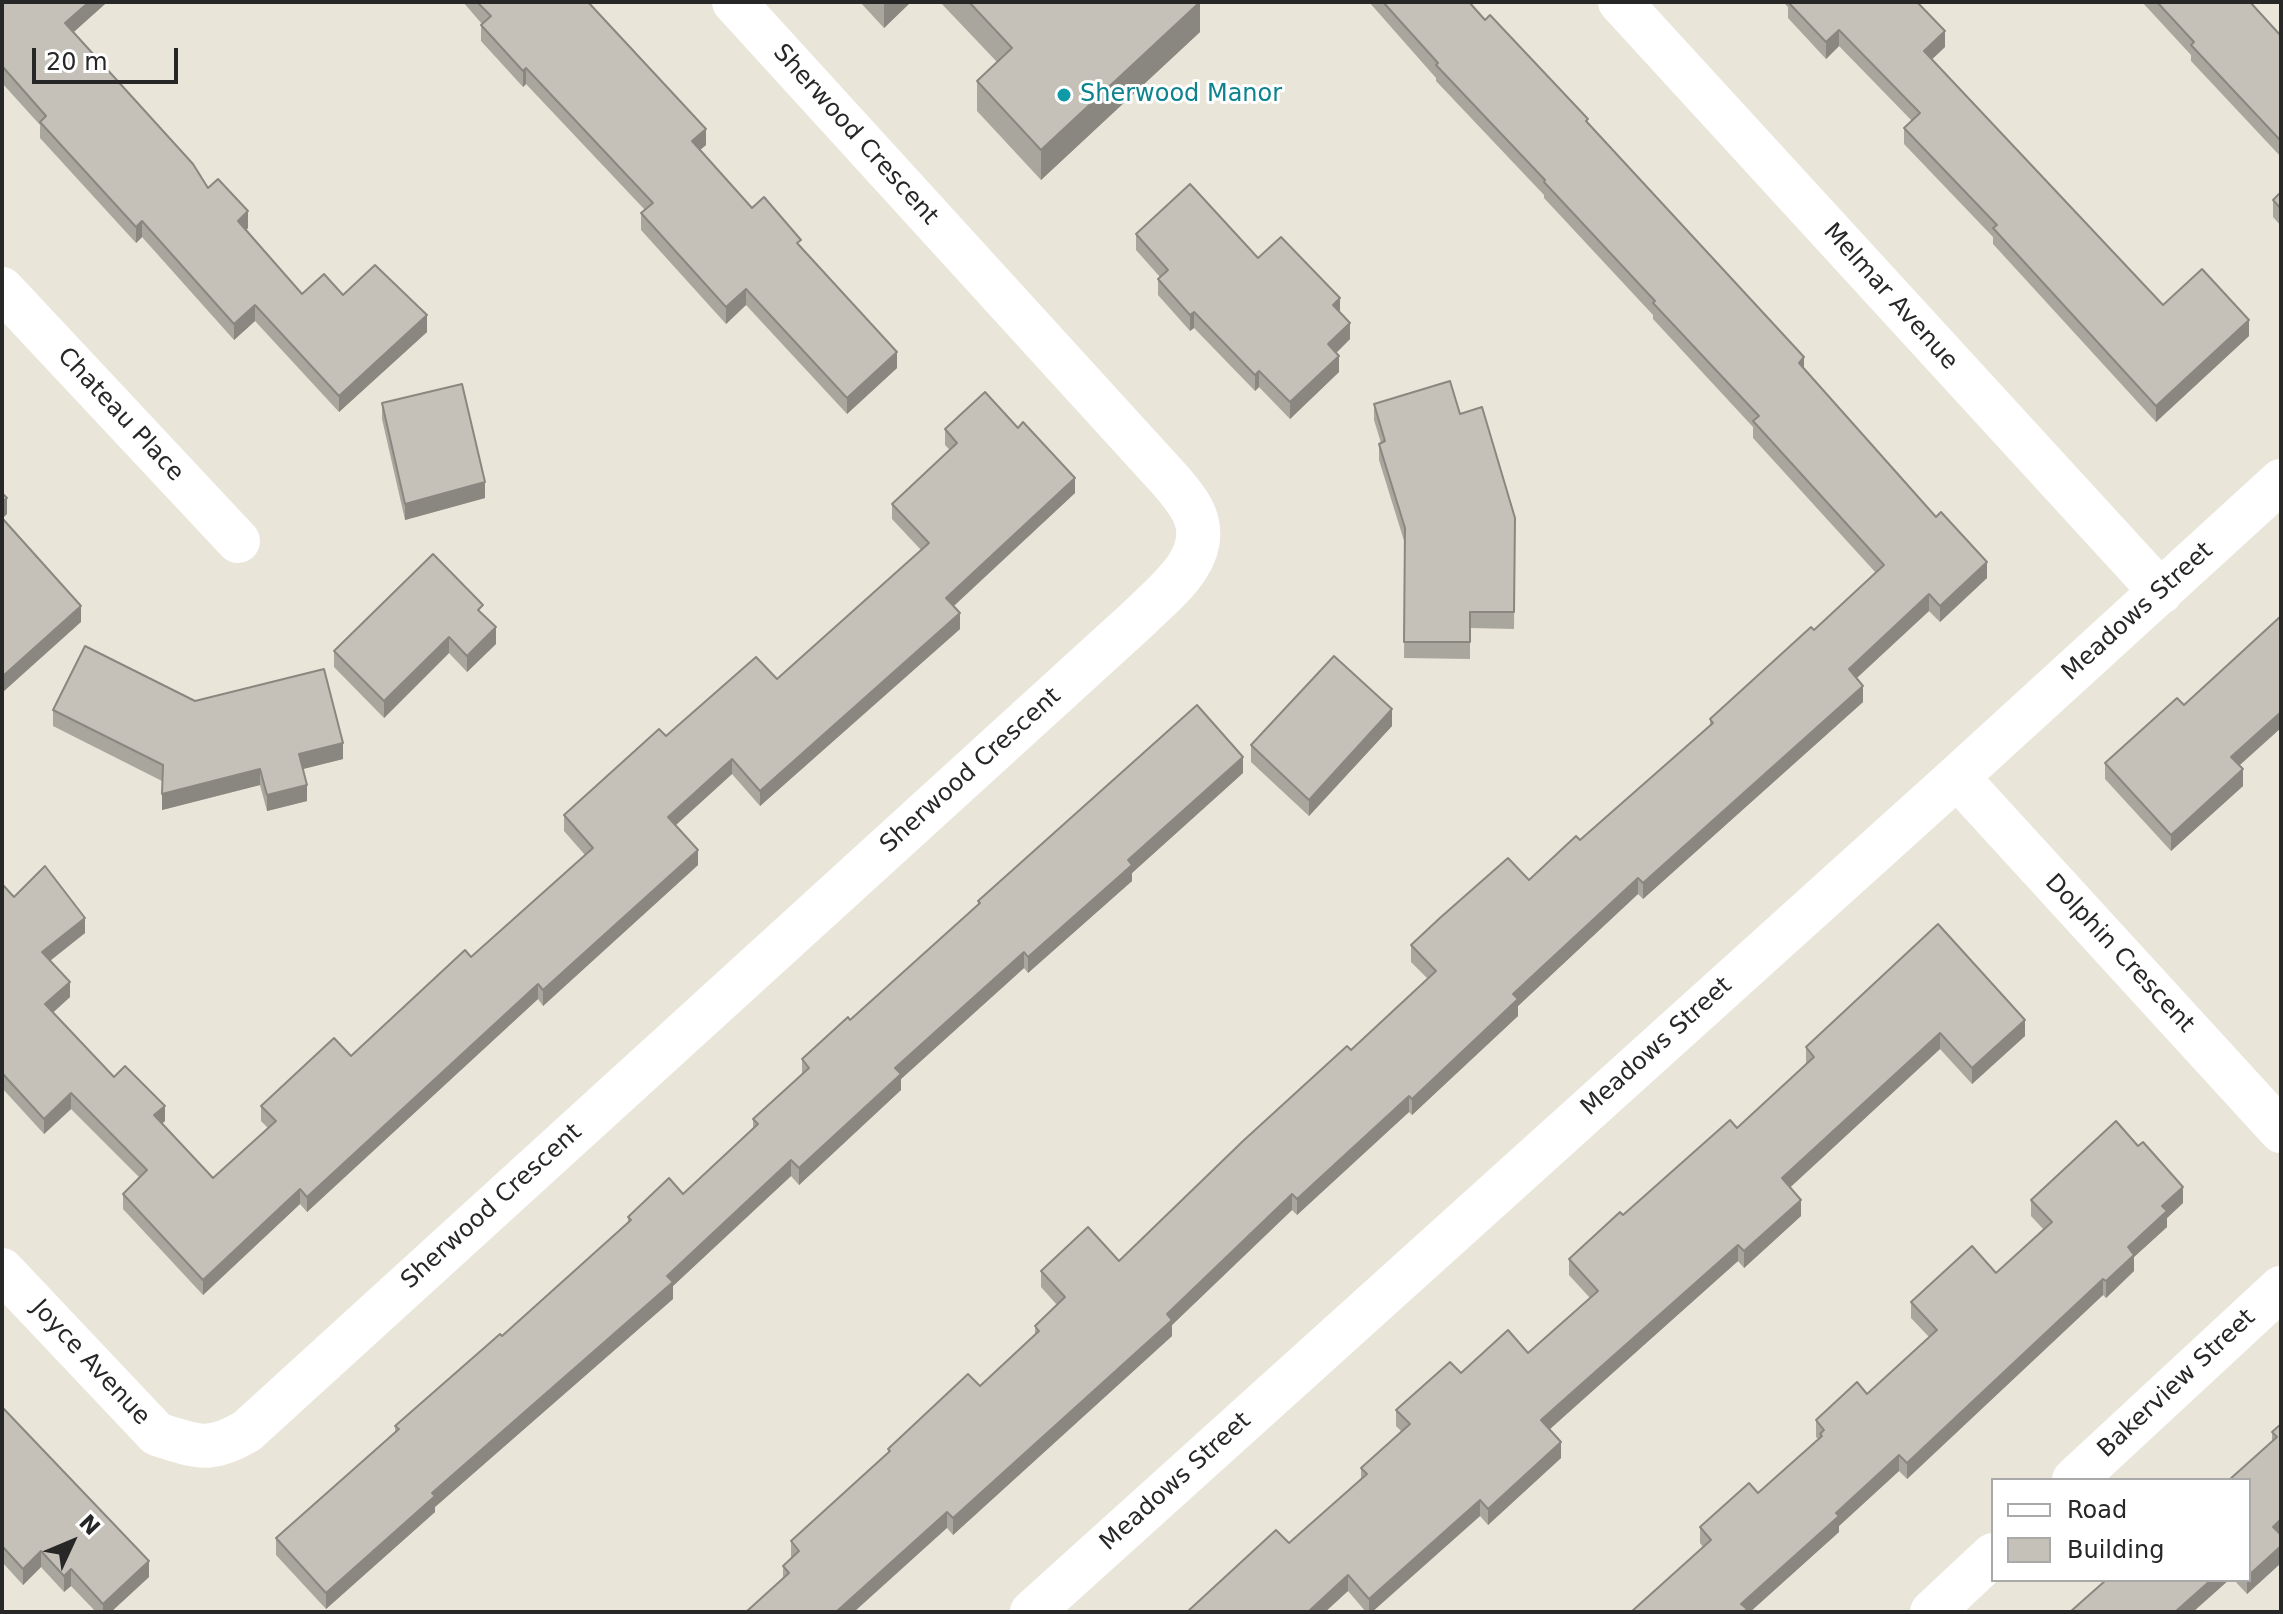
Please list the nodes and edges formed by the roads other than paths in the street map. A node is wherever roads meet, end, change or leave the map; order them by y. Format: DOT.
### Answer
graph roads {
  1 [pos="734,2"];
  2 [pos="1620,2"];
  3 [pos="2,289"];
  4 [pos="2281,481"];
  5 [pos="238,541"];
  6 [pos="2161,592"];
  7 [pos="1957,777"];
  8 [pos="2281,1131"];
  9 [pos="2,1270"];
  10 [pos="2281,1288"];
  11 [pos="187,1443"];
  12 [pos="2076,1478"];
  13 [pos="1991,1557"];
  14 [pos="1032,1612"];
  15 [pos="1932,1612"];
  1 -- 11 [label="street, Sherwood Crescent"];
  2 -- 6 [label="street, Melmar Avenue"];
  3 -- 5 [label="street, Chateau Place"];
  4 -- 6 [label="street, Meadows Street"];
  6 -- 7 [label="street, Meadows Street"];
  7 -- 8 [label="street, Dolphin Crescent"];
  7 -- 14 [label="street, Meadows Street"];
  9 -- 11 [label="street, Joyce Avenue"];
  10 -- 12 [label="street, Bakerview Street"];
  13 -- 15 [label="street"];
}
